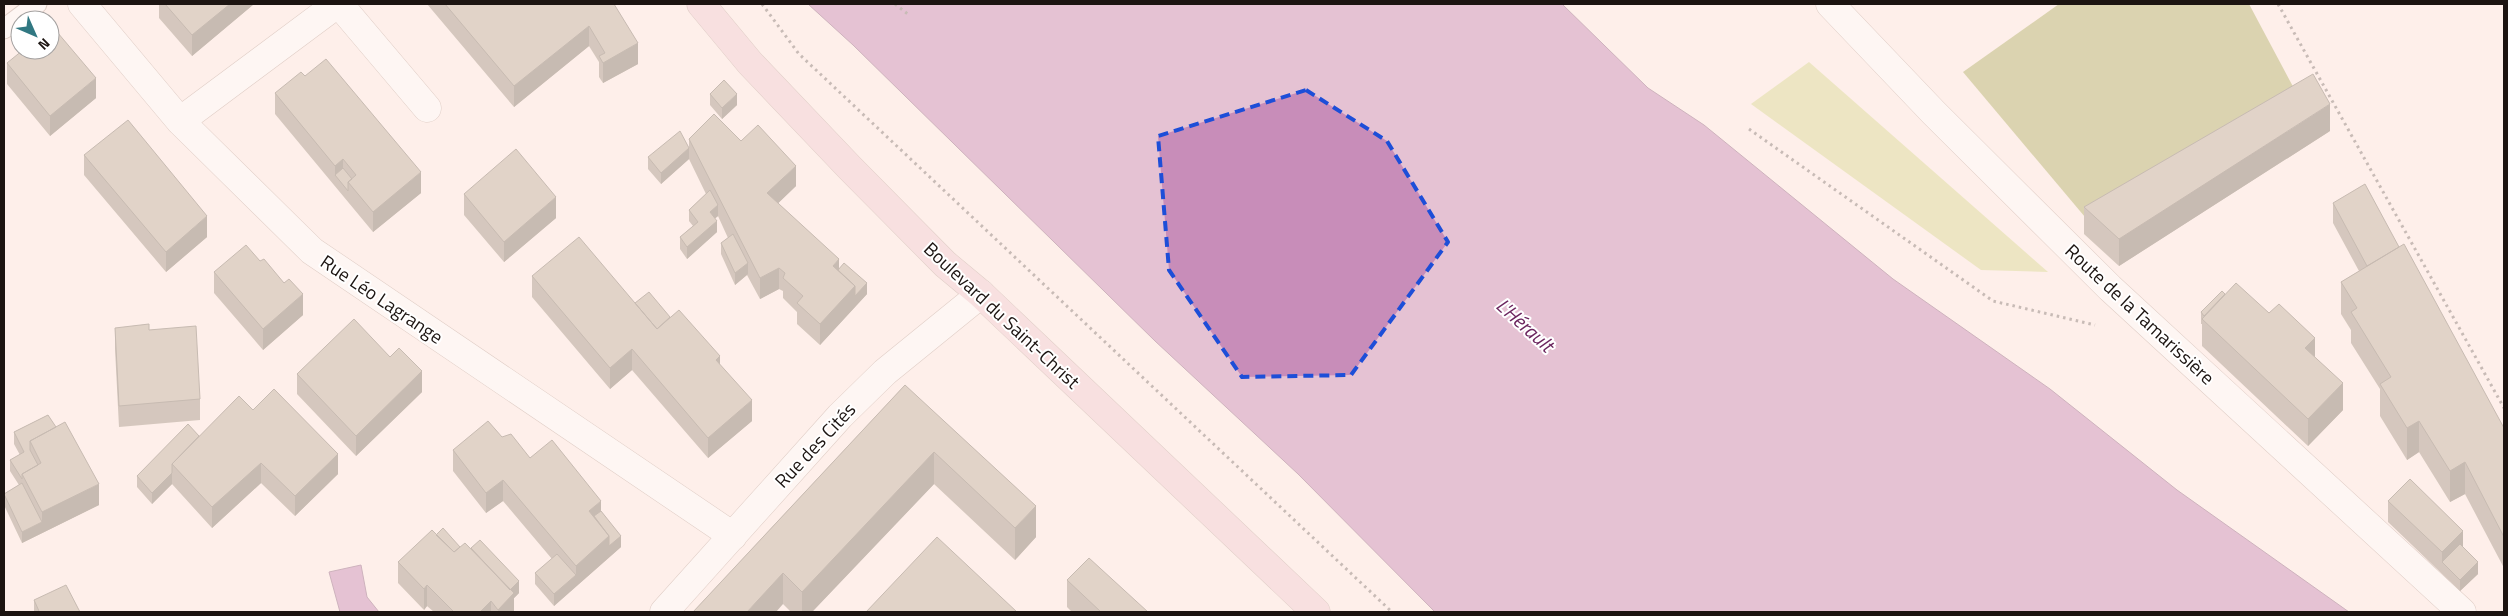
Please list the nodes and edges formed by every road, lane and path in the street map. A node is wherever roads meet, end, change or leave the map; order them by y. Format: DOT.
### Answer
graph roads {
  1 [pos="37,4"];
  2 [pos="82,4"];
  3 [pos="338,4"];
  4 [pos="701,4"];
  5 [pos="762,4"];
  6 [pos="895,4"];
  7 [pos="1830,4"];
  8 [pos="2278,4"];
  9 [pos="908,15"];
  10 [pos="4,30"];
  11 [pos="427,108"];
  12 [pos="180,121"];
  13 [pos="1749,129"];
  14 [pos="981,294"];
  15 [pos="2099,326"];
  16 [pos="2504,408"];
  17 [pos="733,536"];
  18 [pos="664,612"];
  19 [pos="1316,612"];
  20 [pos="1392,612"];
  21 [pos="2462,612"];
  1 -- 10 [label="lane"];
  2 -- 12 [label="street, Rue Léo Lagrange"];
  3 -- 11 [label="street"];
  3 -- 12 [label="street"];
  4 -- 14 [label="street, Boulevard du Saint-Christ"];
  5 -- 20 [label="path"];
  6 -- 9 [label="path"];
  7 -- 21 [label="street, Route de la Tamarissière"];
  8 -- 16 [label="path"];
  12 -- 17 [label="street, Rue Léo Lagrange"];
  13 -- 15 [label="path"];
  14 -- 17 [label="street, Rue des Cités"];
  14 -- 19 [label="street, Boulevard du Saint-Christ"];
  17 -- 18 [label="street, Rue des Cités"];
}
